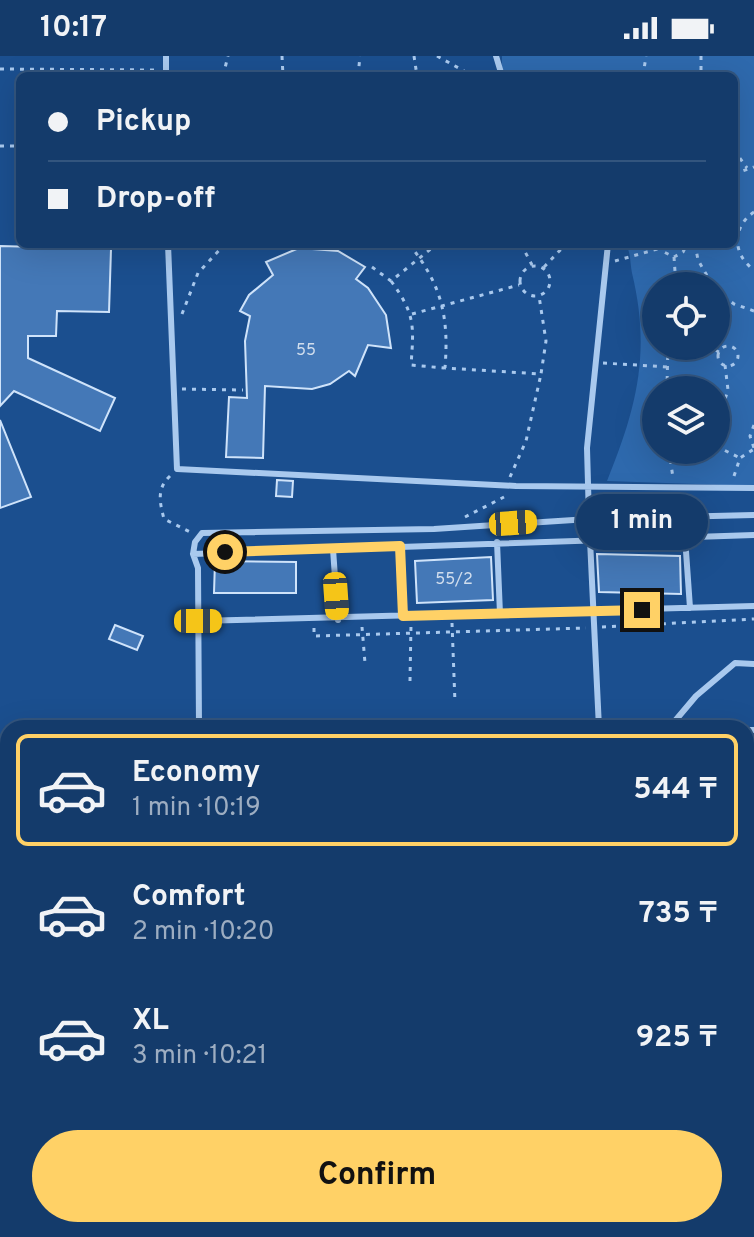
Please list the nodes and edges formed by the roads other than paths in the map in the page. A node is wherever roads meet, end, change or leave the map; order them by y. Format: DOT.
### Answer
graph roads {
  1 [pos="168,248"];
  2 [pos="608,248"];
  3 [pos="588,485"];
  4 [pos="754,488"];
  5 [pos="754,515"];
  6 [pos="589,519"];
  7 [pos="754,535"];
  8 [pos="685,537"];
  9 [pos="591,541"];
  10 [pos="497,542"];
  11 [pos="400,546"];
  12 [pos="333,549"];
  13 [pos="193,554"];
  14 [pos="754,606"];
  15 [pos="690,608"];
  16 [pos="594,611"];
  17 [pos="500,614"];
  18 [pos="407,616"];
  19 [pos="338,620"];
  20 [pos="198,621"];
  21 [pos="754,664"];
  22 [pos="199,720"];
  23 [pos="599,720"];
  24 [pos="676,720"];
  1 -- 3 [label="lane"];
  2 -- 3 [label="lane"];
  3 -- 4 [label="lane"];
  3 -- 6 [label="lane"];
  5 -- 6 [label="lane"];
  6 -- 9 [label="lane"];
  6 -- 13 [label="lane"];
  7 -- 8 [label="lane"];
  8 -- 9 [label="lane"];
  8 -- 15 [label="lane"];
  9 -- 10 [label="lane"];
  9 -- 16 [label="lane"];
  10 -- 11 [label="lane"];
  10 -- 17 [label="lane"];
  11 -- 12 [label="lane"];
  11 -- 18 [label="lane"];
  12 -- 13 [label="lane"];
  12 -- 19 [label="lane"];
  13 -- 20 [label="lane"];
  14 -- 15 [label="lane"];
  15 -- 16 [label="lane"];
  16 -- 17 [label="lane"];
  16 -- 23 [label="lane"];
  17 -- 18 [label="lane"];
  18 -- 19 [label="lane"];
  19 -- 20 [label="lane"];
  20 -- 22 [label="lane"];
  21 -- 24 [label="lane"];
}
